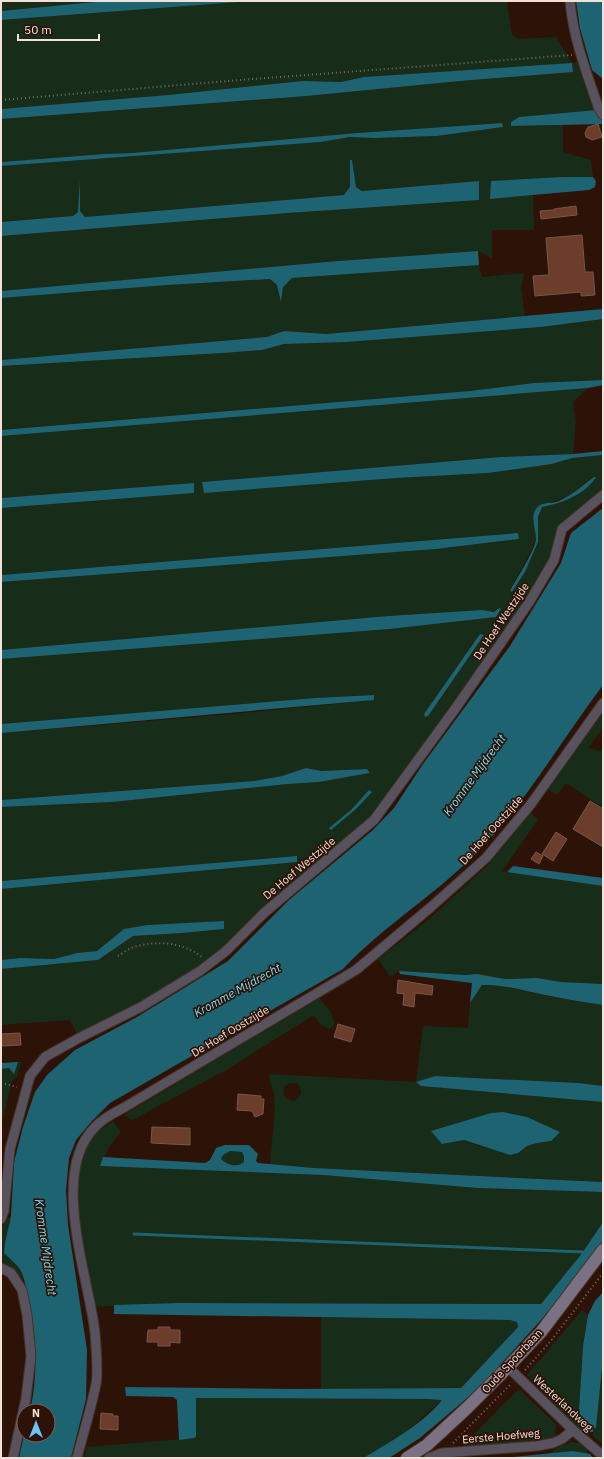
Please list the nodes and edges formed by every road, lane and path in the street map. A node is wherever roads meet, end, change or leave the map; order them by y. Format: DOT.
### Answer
graph roads {
  1 [pos="570,1"];
  2 [pos="580,51"];
  3 [pos="1,100"];
  4 [pos="601,112"];
  5 [pos="603,495"];
  6 [pos="603,703"];
  7 [pos="199,954"];
  8 [pos="118,956"];
  9 [pos="1,1083"];
  10 [pos="6,1084"];
  11 [pos="1,1219"];
  12 [pos="603,1250"];
  13 [pos="1,1268"];
  14 [pos="603,1273"];
  15 [pos="508,1367"];
  16 [pos="518,1377"];
  17 [pos="573,1430"];
  18 [pos="442,1453"];
  19 [pos="491,1454"];
  20 [pos="603,1456"];
  21 [pos="14,1458"];
  22 [pos="77,1458"];
  23 [pos="408,1458"];
  24 [pos="429,1458"];
  1 -- 2 [label="street"];
  2 -- 3 [label="path"];
  2 -- 4 [label="street"];
  5 -- 11 [label="street, De Hoef Westzijde"];
  6 -- 22 [label="street, De Hoef Oostzijde"];
  7 -- 8 [label="path"];
  9 -- 10 [label="path"];
  12 -- 15 [label="street, Oude Spoorbaan"];
  13 -- 21 [label="street"];
  14 -- 16 [label="path, Oude Spoorbaan"];
  15 -- 16 [label="street, Westerlandweg"];
  15 -- 23 [label="street, Oude Spoorbaan"];
  16 -- 17 [label="street, Westerlandweg"];
  16 -- 18 [label="path, Oude Spoorbaan"];
  17 -- 19 [label="street, Eerste Hoefweg"];
  17 -- 20 [label="street, Westerlandweg"];
  18 -- 19 [label="street, Eerste Hoefweg"];
  18 -- 24 [label="street, Eerste Hoefweg"];
}
